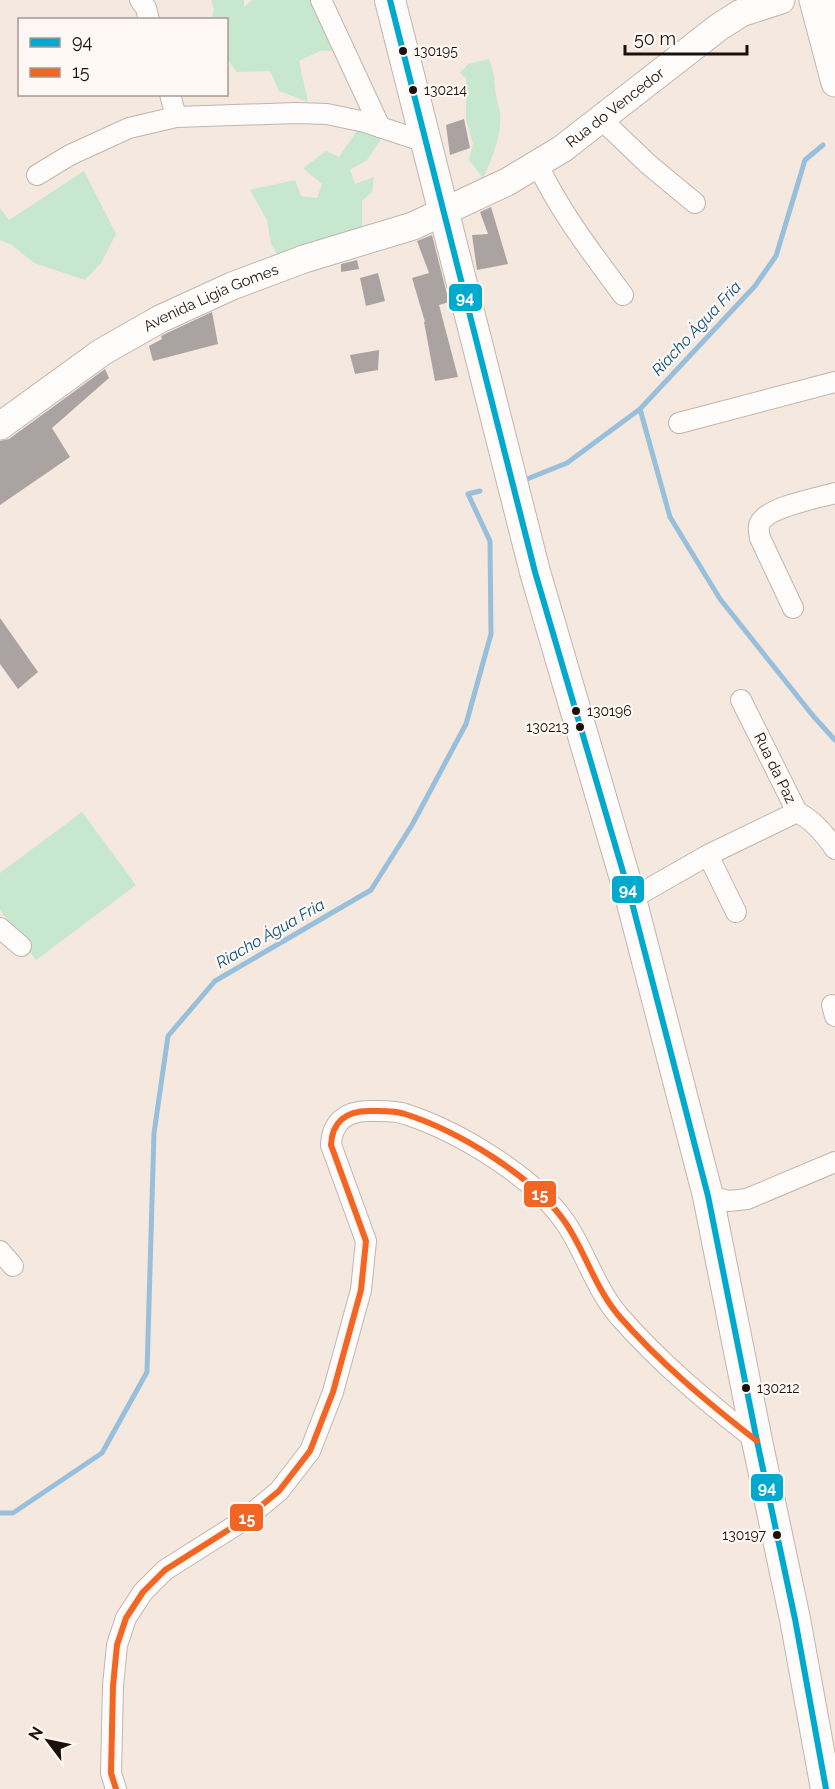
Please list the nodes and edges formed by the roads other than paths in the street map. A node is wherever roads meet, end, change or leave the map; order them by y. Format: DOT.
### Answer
graph roads {
  1 [pos="140,0"];
  2 [pos="321,0"];
  3 [pos="390,0"];
  4 [pos="781,0"];
  5 [pos="813,0"];
  6 [pos="835,1"];
  7 [pos="148,18"];
  8 [pos="823,36"];
  9 [pos="835,82"];
  10 [pos="171,96"];
  11 [pos="176,117"];
  12 [pos="601,119"];
  13 [pos="380,127"];
  14 [pos="428,142"];
  15 [pos="538,165"];
  16 [pos="37,175"];
  17 [pos="695,202"];
  18 [pos="443,211"];
  19 [pos="623,295"];
  20 [pos="835,382"];
  21 [pos="679,423"];
  22 [pos="0,426"];
  23 [pos="835,493"];
  24 [pos="794,608"];
  25 [pos="741,700"];
  26 [pos="796,812"];
  27 [pos="835,849"];
  28 [pos="708,855"];
  29 [pos="631,899"];
  30 [pos="736,912"];
  31 [pos="0,928"];
  32 [pos="21,946"];
  33 [pos="835,1162"];
  34 [pos="708,1196"];
  35 [pos="757,1441"];
  36 [pos="116,1789"];
  37 [pos="826,1789"];
  1 -- 7 [label="street"];
  2 -- 13 [label="street"];
  3 -- 14 [label="main road"];
  4 -- 12 [label="street, Rua do Vencedor"];
  5 -- 8 [label="street"];
  6 -- 8 [label="street"];
  8 -- 9 [label="street"];
  10 -- 11 [label="street"];
  11 -- 13 [label="street"];
  11 -- 16 [label="street"];
  12 -- 15 [label="street, Rua do Vencedor"];
  12 -- 17 [label="street"];
  13 -- 14 [label="street"];
  14 -- 18 [label="main road"];
  15 -- 18 [label="street, Rua do Vencedor"];
  15 -- 19 [label="street"];
  18 -- 22 [label="street, Avenida Ligia Gomes"];
  18 -- 29 [label="main road"];
  20 -- 21 [label="street"];
  23 -- 24 [label="street"];
  25 -- 26 [label="street, Rua da Paz"];
  26 -- 27 [label="street"];
  26 -- 28 [label="street, Rua da Paz"];
  28 -- 29 [label="street, Rua da Paz"];
  28 -- 30 [label="street"];
  29 -- 34 [label="main road"];
  31 -- 32 [label="street"];
  33 -- 34 [label="street"];
  34 -- 35 [label="main road"];
  35 -- 36 [label="street"];
  35 -- 37 [label="main road"];
}
